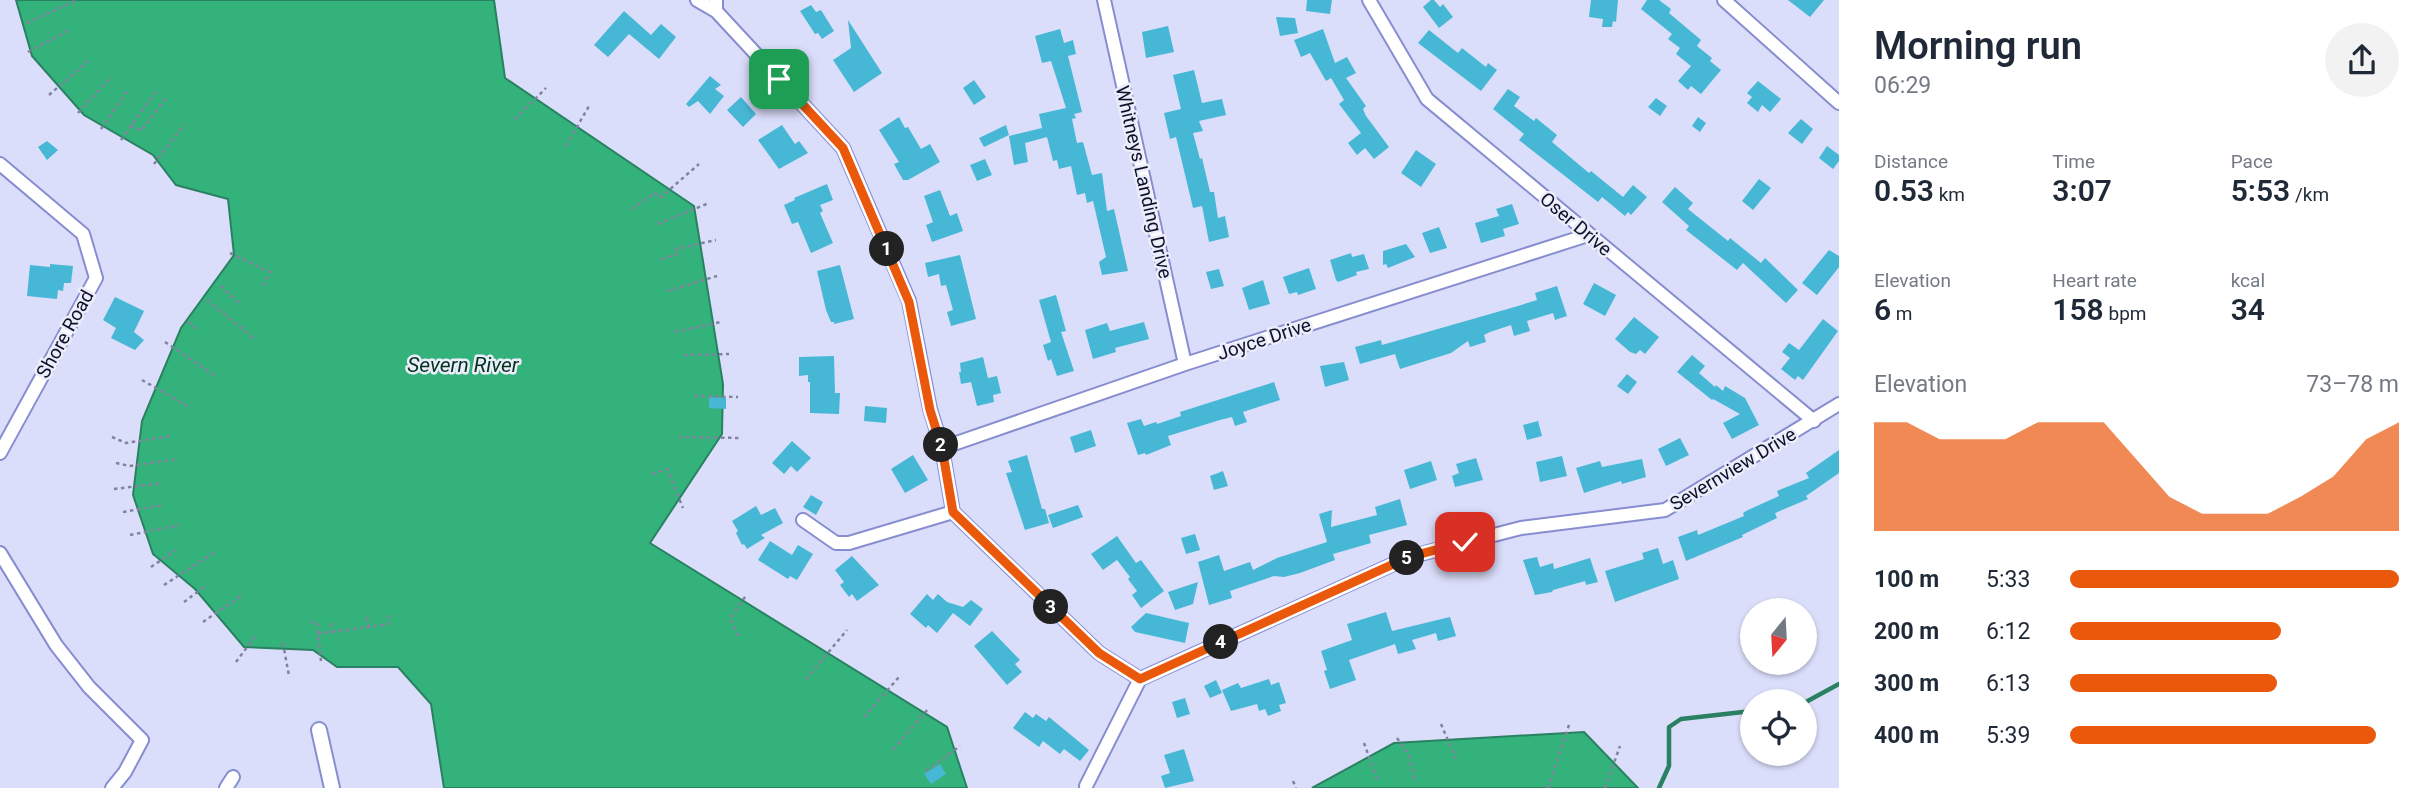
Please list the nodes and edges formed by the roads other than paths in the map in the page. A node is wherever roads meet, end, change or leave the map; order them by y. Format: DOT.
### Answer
graph roads {
  1 [pos="697,0"];
  2 [pos="1104,0"];
  3 [pos="1369,0"];
  4 [pos="1724,0"];
  5 [pos="716,6"];
  6 [pos="1839,103"];
  7 [pos="0,164"];
  8 [pos="1588,235"];
  9 [pos="1185,364"];
  10 [pos="1839,404"];
  11 [pos="1814,421"];
  12 [pos="942,448"];
  13 [pos="0,453"];
  14 [pos="953,512"];
  15 [pos="803,520"];
  16 [pos="0,553"];
  17 [pos="1140,679"];
  18 [pos="319,730"];
  19 [pos="1086,786"];
  20 [pos="113,788"];
  21 [pos="332,788"];
  1 -- 5 [label="street"];
  2 -- 9 [label="street, Whitneys Landing Drive"];
  3 -- 8 [label="street, Oser Drive"];
  4 -- 6 [label="street"];
  5 -- 12 [label="street"];
  7 -- 13 [label="street, Shore Road"];
  8 -- 9 [label="street, Joyce Drive"];
  8 -- 11 [label="street, Oser Drive"];
  9 -- 12 [label="street, Joyce Drive"];
  10 -- 11 [label="street, Severnview Drive"];
  11 -- 17 [label="street, Severnview Drive"];
  12 -- 14 [label="street"];
  14 -- 15 [label="street"];
  14 -- 17 [label="street"];
  16 -- 20 [label="street"];
  17 -- 19 [label="street"];
  18 -- 21 [label="street"];
}
